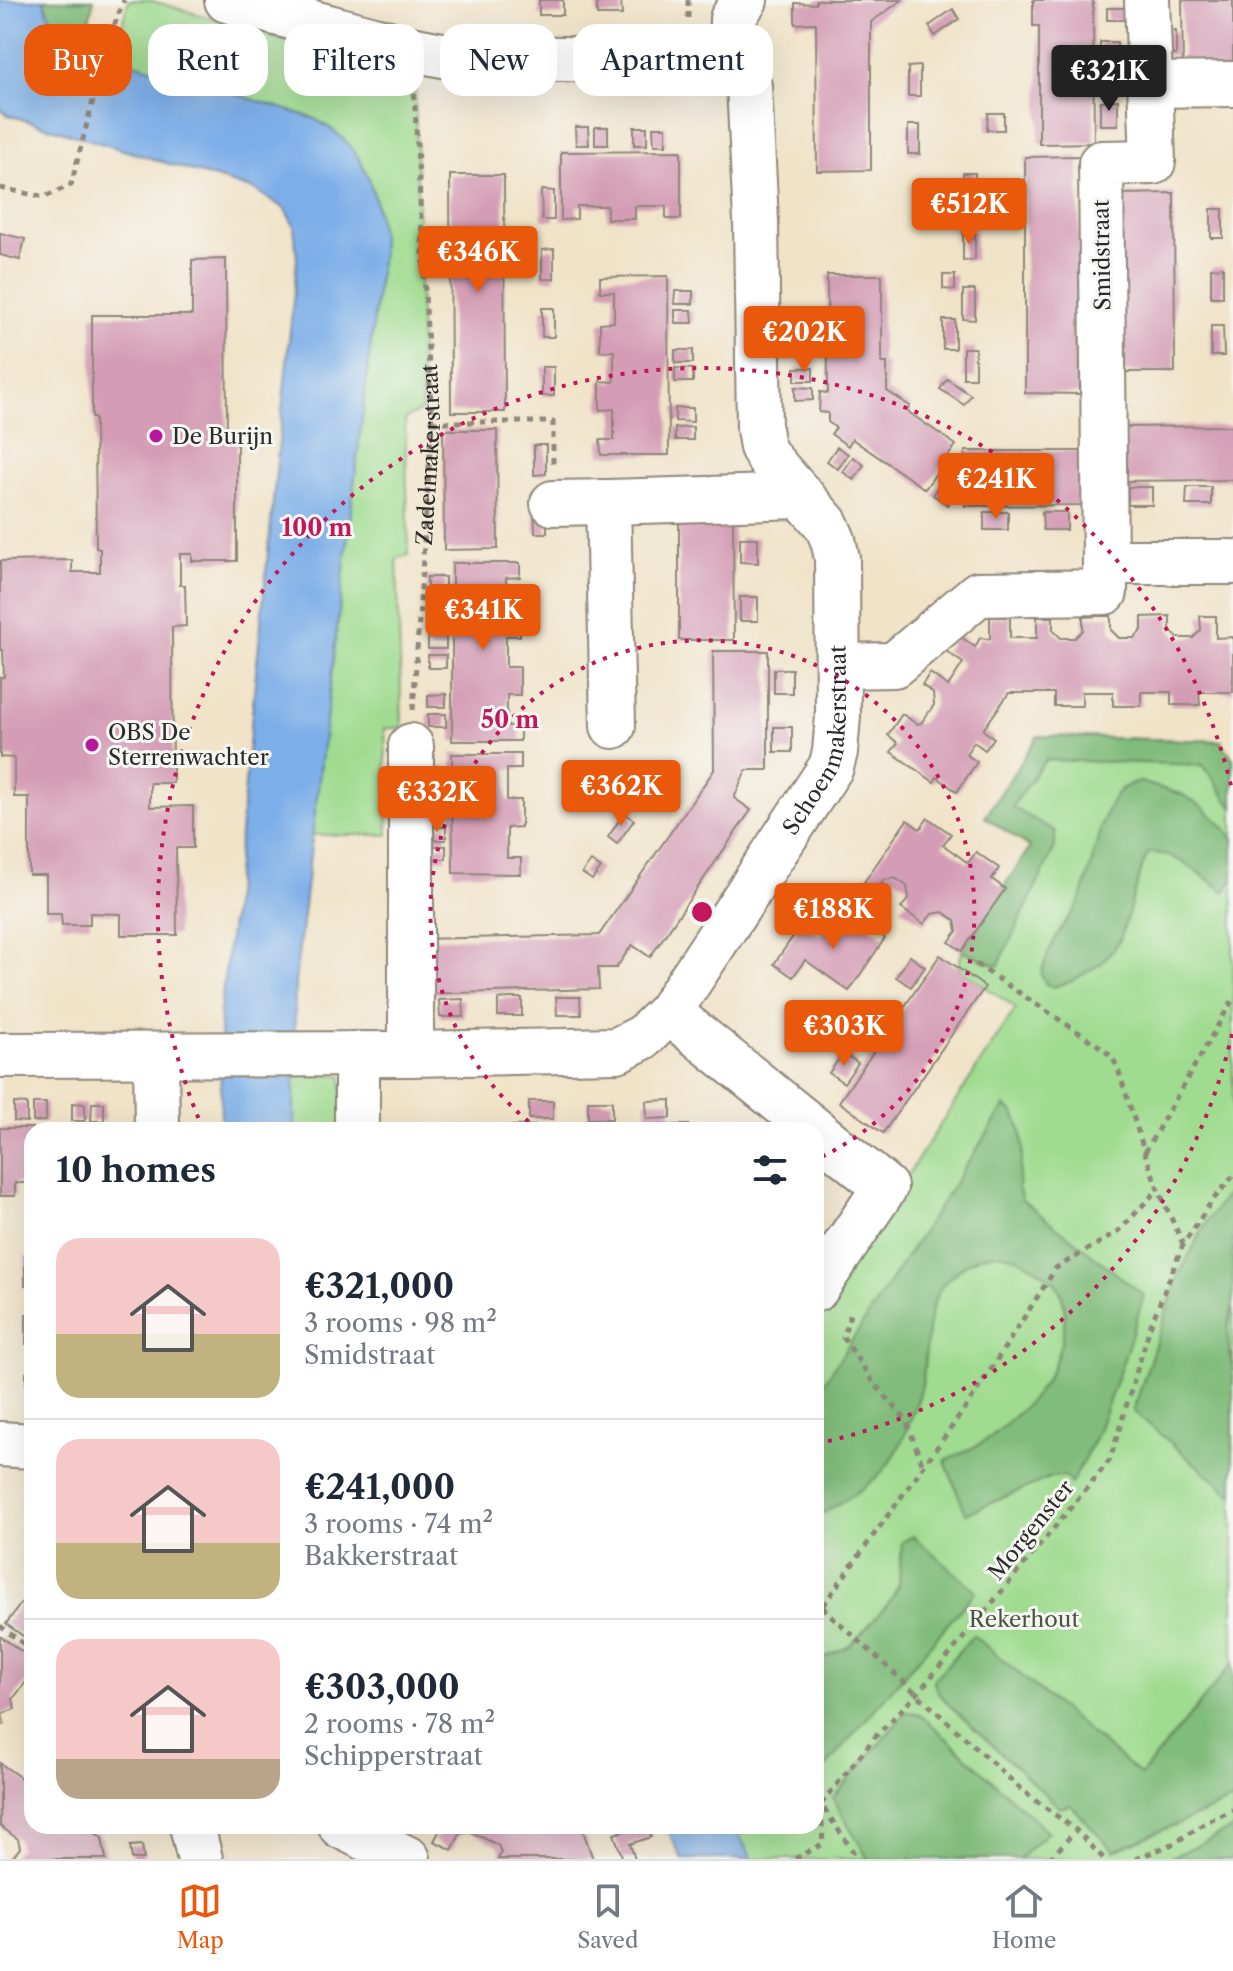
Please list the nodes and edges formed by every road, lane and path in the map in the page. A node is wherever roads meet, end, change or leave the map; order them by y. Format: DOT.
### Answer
graph roads {
  1 [pos="124,0"];
  2 [pos="227,0"];
  3 [pos="745,0"];
  4 [pos="1147,0"];
  5 [pos="317,24"];
  6 [pos="732,24"];
  7 [pos="424,51"];
  8 [pos="573,59"];
  9 [pos="1233,84"];
  10 [pos="1150,85"];
  11 [pos="414,96"];
  12 [pos="750,96"];
  13 [pos="0,188"];
  14 [pos="432,422"];
  15 [pos="802,496"];
  16 [pos="608,502"];
  17 [pos="553,503"];
  18 [pos="1105,562"];
  19 [pos="1233,562"];
  20 [pos="838,666"];
  21 [pos="613,726"];
  22 [pos="411,746"];
  23 [pos="976,964"];
  24 [pos="1233,999"];
  25 [pos="669,1012"];
  26 [pos="357,1054"];
  27 [pos="411,1054"];
  28 [pos="0,1055"];
  29 [pos="156,1056"];
  30 [pos="157,1122"];
  31 [pos="357,1122"];
  32 [pos="806,1122"];
  33 [pos="824,1137"];
  34 [pos="1145,1153"];
  35 [pos="1233,1176"];
  36 [pos="1158,1189"];
  37 [pos="1183,1245"];
  38 [pos="834,1297"];
  39 [pos="0,1444"];
  40 [pos="24,1446"];
  41 [pos="924,1467"];
  42 [pos="824,1604"];
  43 [pos="824,1609"];
  44 [pos="0,1626"];
  45 [pos="24,1644"];
  46 [pos="917,1694"];
  47 [pos="824,1795"];
  48 [pos="1233,1810"];
  49 [pos="824,1811"];
  50 [pos="1076,1830"];
  51 [pos="194,1834"];
  52 [pos="822,1834"];
  53 [pos="342,1839"];
  54 [pos="200,1859"];
  55 [pos="408,1859"];
  56 [pos="795,1859"];
  57 [pos="858,1859"];
  58 [pos="1050,1859"];
  59 [pos="1104,1859"];
  60 [pos="1135,1859"];
  1 -- 13 [label="path"];
  2 -- 5 [label="street"];
  3 -- 6 [label="street"];
  4 -- 10 [label="street, Smidstraat"];
  7 -- 8 [label="street"];
  9 -- 10 [label="street"];
  10 -- 18 [label="street, Smidstraat"];
  11 -- 14 [label="path, Zadelmakerstraat"];
  12 -- 15 [label="street, Schoenmakerstraat"];
  14 -- 17 [label="path"];
  14 -- 22 [label="path, Zadelmakerstraat"];
  15 -- 16 [label="street"];
  15 -- 20 [label="street, Schoenmakerstraat"];
  16 -- 17 [label="street"];
  16 -- 21 [label="street"];
  18 -- 19 [label="street"];
  18 -- 20 [label="street"];
  20 -- 25 [label="street, Schoenmakerstraat"];
  22 -- 27 [label="street"];
  23 -- 34 [label="path"];
  24 -- 34 [label="path"];
  25 -- 27 [label="street, Schoenmakerstraat"];
  25 -- 32 [label="street"];
  26 -- 27 [label="street, Schoenmakerstraat"];
  26 -- 29 [label="street, Schoenmakerstraat"];
  26 -- 31 [label="street"];
  28 -- 29 [label="street"];
  29 -- 30 [label="street"];
  33 -- 38 [label="street"];
  34 -- 36 [label="path"];
  35 -- 37 [label="path, Morgenster"];
  36 -- 37 [label="path"];
  36 -- 41 [label="path"];
  37 -- 46 [label="path, Morgenster"];
  38 -- 41 [label="path"];
  39 -- 40 [label="street"];
  41 -- 42 [label="path"];
  43 -- 46 [label="path"];
  44 -- 45 [label="path"];
  46 -- 47 [label="path, Morgenster"];
  46 -- 50 [label="path"];
  48 -- 60 [label="path"];
  49 -- 57 [label="path"];
  50 -- 58 [label="path"];
  50 -- 59 [label="path"];
  51 -- 54 [label="street"];
  52 -- 56 [label="path"];
  53 -- 55 [label="street"];
}
